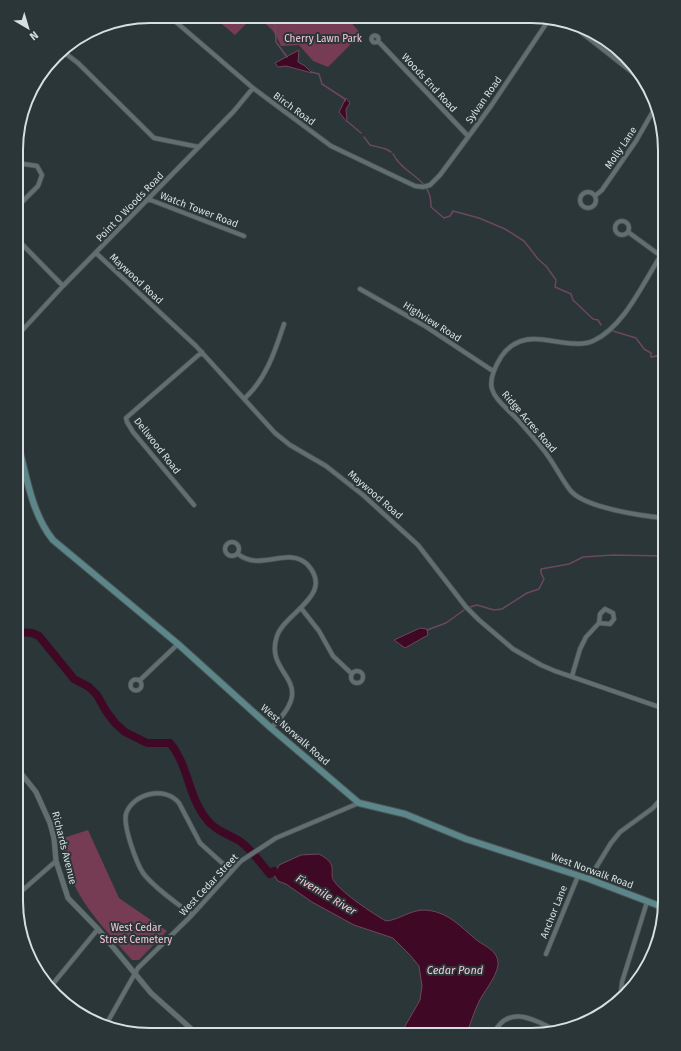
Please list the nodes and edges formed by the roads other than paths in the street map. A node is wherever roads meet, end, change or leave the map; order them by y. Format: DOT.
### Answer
graph roads {
  1 [pos="177,23"];
  2 [pos="546,24"];
  3 [pos="586,36"];
  4 [pos="378,41"];
  5 [pos="67,54"];
  6 [pos="630,70"];
  7 [pos="253,88"];
  8 [pos="652,113"];
  9 [pos="468,136"];
  10 [pos="199,147"];
  11 [pos="23,163"];
  12 [pos="425,187"];
  13 [pos="595,196"];
  14 [pos="148,199"];
  15 [pos="23,201"];
  16 [pos="628,232"];
  17 [pos="244,236"];
  18 [pos="23,245"];
  19 [pos="96,253"];
  20 [pos="658,254"];
  21 [pos="658,261"];
  22 [pos="63,286"];
  23 [pos="360,288"];
  24 [pos="284,324"];
  25 [pos="23,329"];
  26 [pos="202,352"];
  27 [pos="493,371"];
  28 [pos="244,398"];
  29 [pos="23,462"];
  30 [pos="194,505"];
  31 [pos="658,517"];
  32 [pos="238,554"];
  33 [pos="301,608"];
  34 [pos="599,623"];
  35 [pos="178,644"];
  36 [pos="352,674"];
  37 [pos="572,676"];
  38 [pos="140,680"];
  39 [pos="658,707"];
  40 [pos="271,728"];
  41 [pos="23,775"];
  42 [pos="658,802"];
  43 [pos="359,803"];
  44 [pos="56,861"];
  45 [pos="231,871"];
  46 [pos="578,876"];
  47 [pos="589,879"];
  48 [pos="23,890"];
  49 [pos="647,902"];
  50 [pos="658,906"];
  51 [pos="192,915"];
  52 [pos="98,929"];
  53 [pos="546,954"];
  54 [pos="135,975"];
  55 [pos="53,983"];
  56 [pos="621,990"];
  57 [pos="108,1021"];
  58 [pos="549,1027"];
  59 [pos="190,1028"];
  60 [pos="497,1028"];
  1 -- 7 [label="street, Birch Road"];
  2 -- 9 [label="street, Sylvan Road"];
  3 -- 6 [label="street"];
  4 -- 9 [label="street, Woods End Road"];
  5 -- 10 [label="street"];
  7 -- 10 [label="street, Point O Woods Road"];
  7 -- 12 [label="street, Birch Road"];
  8 -- 13 [label="street, Molly Lane"];
  9 -- 12 [label="street, Sylvan Road"];
  10 -- 14 [label="street, Point O Woods Road"];
  11 -- 15 [label="street"];
  14 -- 17 [label="street, Watch Tower Road"];
  14 -- 19 [label="street, Point O Woods Road"];
  16 -- 20 [label="street"];
  18 -- 22 [label="street"];
  19 -- 22 [label="street, Point O Woods Road"];
  19 -- 26 [label="street, Maywood Road"];
  21 -- 27 [label="street"];
  22 -- 25 [label="street, Point O Woods Road"];
  23 -- 27 [label="street, Highview Road"];
  24 -- 28 [label="street"];
  26 -- 28 [label="street, Maywood Road"];
  26 -- 30 [label="street, Dellwood Road"];
  27 -- 31 [label="street, Ridge Acres Road"];
  28 -- 37 [label="street, Maywood Road"];
  29 -- 35 [label="main road, West Norwalk Road"];
  32 -- 33 [label="street"];
  33 -- 36 [label="street"];
  33 -- 40 [label="street"];
  34 -- 37 [label="street"];
  35 -- 38 [label="street"];
  35 -- 40 [label="main road, West Norwalk Road"];
  37 -- 39 [label="street, Maywood Road"];
  40 -- 43 [label="main road, West Norwalk Road"];
  41 -- 44 [label="street, Richards Avenue"];
  42 -- 47 [label="street"];
  43 -- 45 [label="street, West Cedar Street"];
  43 -- 46 [label="main road, West Norwalk Road"];
  44 -- 48 [label="street"];
  44 -- 52 [label="street, Richards Avenue"];
  45 -- 51 [label="street, West Cedar Street"];
  45 -- 51 [label="street"];
  46 -- 47 [label="main road, West Norwalk Road"];
  46 -- 53 [label="street, Anchor Lane"];
  47 -- 49 [label="main road, West Norwalk Road"];
  49 -- 50 [label="main road, West Norwalk Road"];
  49 -- 56 [label="street"];
  51 -- 54 [label="street, West Cedar Street"];
  52 -- 54 [label="street, Richards Avenue"];
  52 -- 55 [label="street"];
  54 -- 57 [label="street, West Cedar Street"];
  54 -- 59 [label="street, Richards Avenue"];
  58 -- 60 [label="street"];
}
